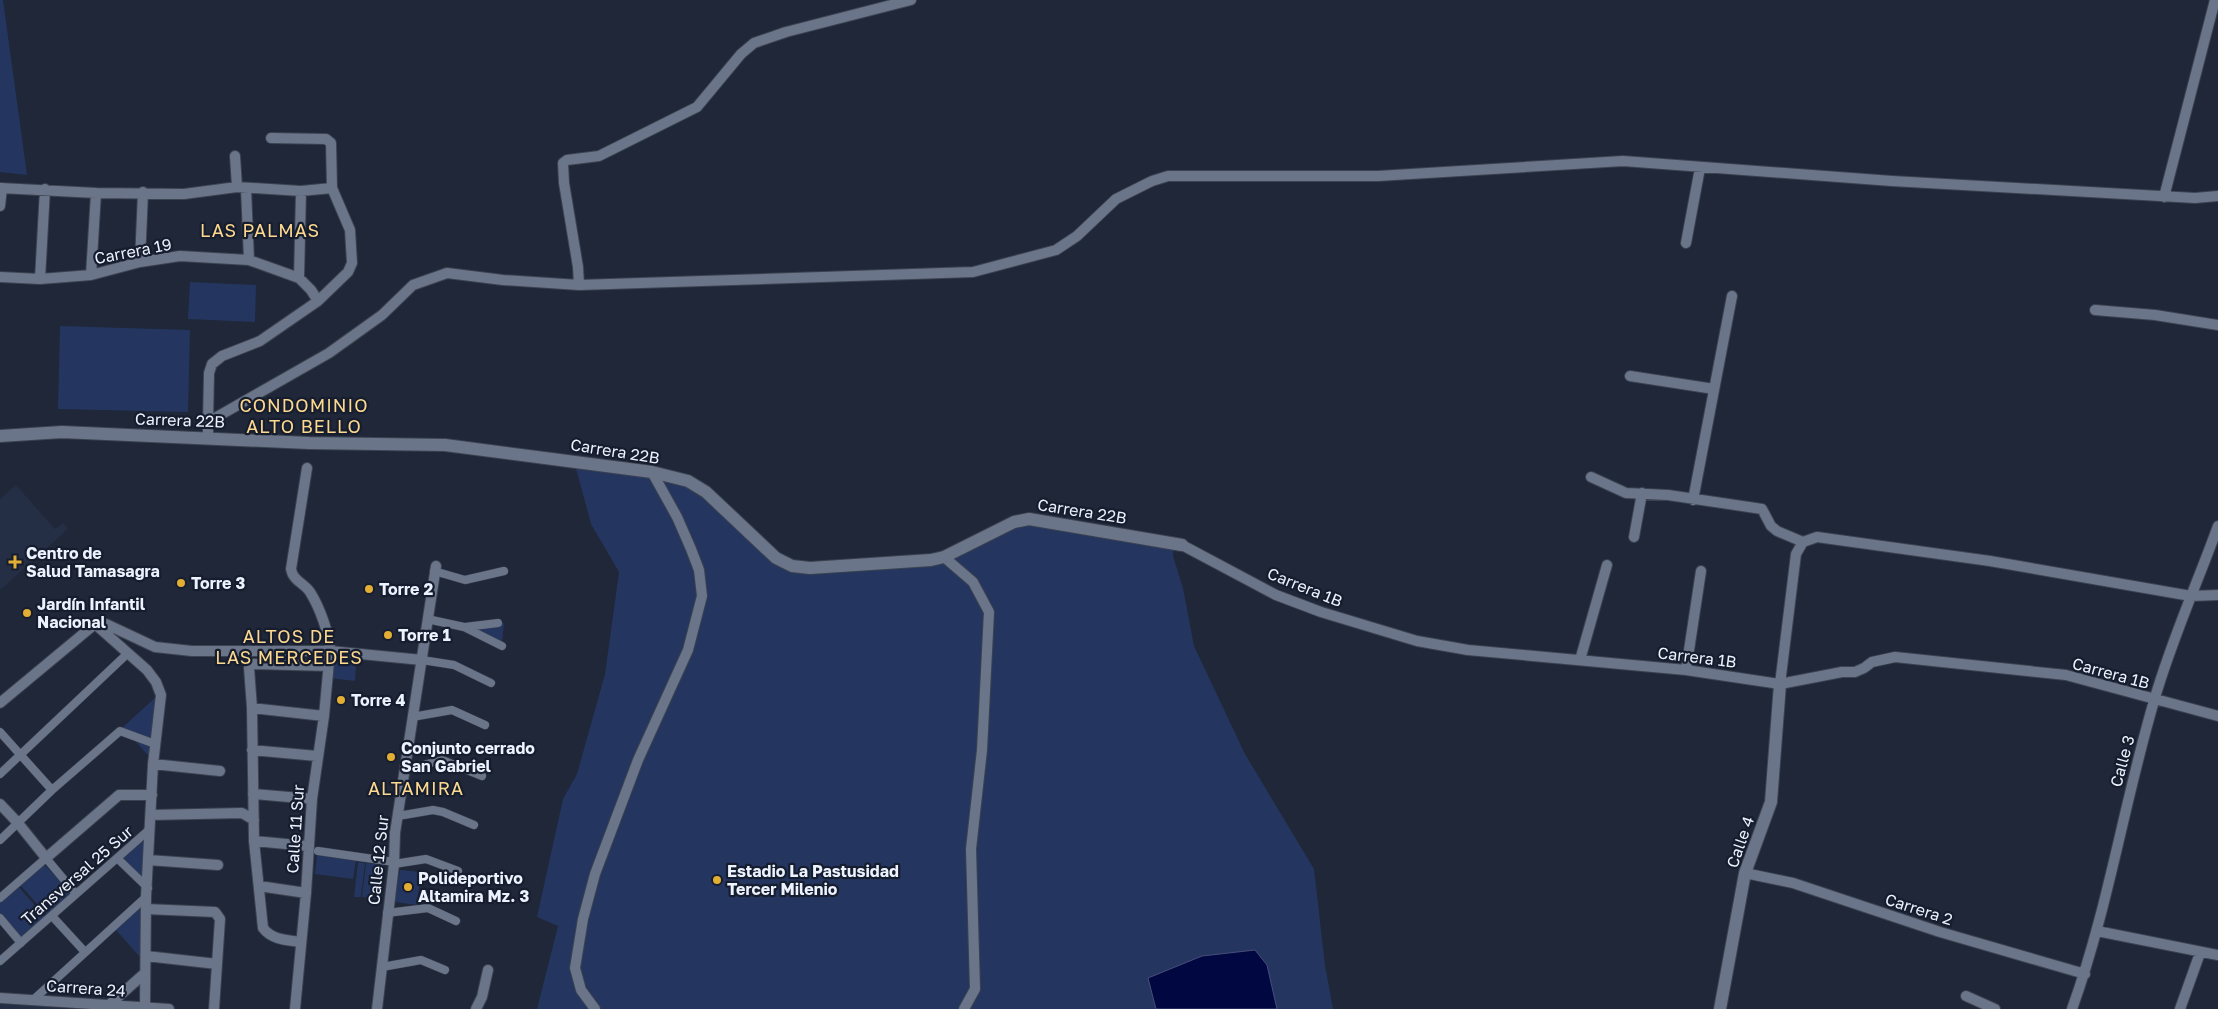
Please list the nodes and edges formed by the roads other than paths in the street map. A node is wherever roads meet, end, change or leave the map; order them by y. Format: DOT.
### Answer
graph roads {
  1 [pos="911,0"];
  2 [pos="2215,0"];
  3 [pos="270,138"];
  4 [pos="235,156"];
  5 [pos="1700,168"];
  6 [pos="241,187"];
  7 [pos="1,188"];
  8 [pos="332,188"];
  9 [pos="45,190"];
  10 [pos="300,191"];
  11 [pos="143,192"];
  12 [pos="96,193"];
  13 [pos="2218,196"];
  14 [pos="2164,197"];
  15 [pos="0,206"];
  16 [pos="1686,243"];
  17 [pos="249,260"];
  18 [pos="140,262"];
  19 [pos="91,275"];
  20 [pos="0,278"];
  21 [pos="299,278"];
  22 [pos="40,279"];
  23 [pos="578,285"];
  24 [pos="1732,296"];
  25 [pos="318,301"];
  26 [pos="2095,310"];
  27 [pos="2218,325"];
  28 [pos="1630,376"];
  29 [pos="1714,389"];
  30 [pos="208,422"];
  31 [pos="0,436"];
  32 [pos="208,437"];
  33 [pos="306,468"];
  34 [pos="652,472"];
  35 [pos="1591,477"];
  36 [pos="1642,493"];
  37 [pos="1693,500"];
  38 [pos="2218,526"];
  39 [pos="1634,537"];
  40 [pos="1803,542"];
  41 [pos="1182,545"];
  42 [pos="944,557"];
  43 [pos="1607,565"];
  44 [pos="435,569"];
  45 [pos="504,571"];
  46 [pos="1701,571"];
  47 [pos="2218,595"];
  48 [pos="2191,596"];
  49 [pos="427,619"];
  50 [pos="498,623"];
  51 [pos="95,624"];
  52 [pos="464,627"];
  53 [pos="502,646"];
  54 [pos="330,651"];
  55 [pos="127,654"];
  56 [pos="422,660"];
  57 [pos="1580,660"];
  58 [pos="328,666"];
  59 [pos="1686,670"];
  60 [pos="491,683"];
  61 [pos="1780,684"];
  62 [pos="2154,700"];
  63 [pos="0,703"];
  64 [pos="252,708"];
  65 [pos="324,716"];
  66 [pos="2218,716"];
  67 [pos="412,717"];
  68 [pos="485,725"];
  69 [pos="0,732"];
  70 [pos="155,744"];
  71 [pos="252,750"];
  72 [pos="19,755"];
  73 [pos="317,756"];
  74 [pos="153,764"];
  75 [pos="220,770"];
  76 [pos="406,770"];
  77 [pos="0,774"];
  78 [pos="482,776"];
  79 [pos="52,790"];
  80 [pos="253,794"];
  81 [pos="152,795"];
  82 [pos="312,799"];
  83 [pos="0,804"];
  84 [pos="151,815"];
  85 [pos="398,816"];
  86 [pos="254,820"];
  87 [pos="18,823"];
  88 [pos="474,825"];
  89 [pos="150,829"];
  90 [pos="0,840"];
  91 [pos="254,841"];
  92 [pos="308,846"];
  93 [pos="318,851"];
  94 [pos="46,858"];
  95 [pos="117,858"];
  96 [pos="148,860"];
  97 [pos="394,863"];
  98 [pos="218,864"];
  99 [pos="458,871"];
  100 [pos="1745,873"];
  101 [pos="259,886"];
  102 [pos="147,893"];
  103 [pos="306,893"];
  104 [pos="76,894"];
  105 [pos="0,898"];
  106 [pos="146,909"];
  107 [pos="388,913"];
  108 [pos="52,916"];
  109 [pos="0,918"];
  110 [pos="456,921"];
  111 [pos="2097,932"];
  112 [pos="301,942"];
  113 [pos="21,943"];
  114 [pos="85,952"];
  115 [pos="2200,953"];
  116 [pos="2218,955"];
  117 [pos="146,956"];
  118 [pos="0,961"];
  119 [pos="216,964"];
  120 [pos="382,966"];
  121 [pos="445,970"];
  122 [pos="488,970"];
  123 [pos="146,972"];
  124 [pos="2085,974"];
  125 [pos="1966,996"];
  126 [pos="0,998"];
  127 [pos="33,1000"];
  128 [pos="105,1006"];
  129 [pos="145,1007"];
  130 [pos="170,1009"];
  131 [pos="214,1009"];
  132 [pos="295,1009"];
  133 [pos="377,1009"];
  134 [pos="476,1009"];
  135 [pos="595,1009"];
  136 [pos="964,1009"];
  137 [pos="1720,1009"];
  138 [pos="1995,1009"];
  139 [pos="2072,1009"];
  140 [pos="2180,1009"];
  1 -- 23 [label="street"];
  2 -- 14 [label="street"];
  3 -- 8 [label="street"];
  4 -- 6 [label="street"];
  5 -- 14 [label="street"];
  5 -- 16 [label="street"];
  5 -- 23 [label="street"];
  6 -- 10 [label="street"];
  6 -- 11 [label="street"];
  6 -- 17 [label="street"];
  7 -- 9 [label="street"];
  7 -- 15 [label="street"];
  8 -- 10 [label="street"];
  8 -- 25 [label="street"];
  9 -- 12 [label="street"];
  9 -- 22 [label="street"];
  10 -- 21 [label="street"];
  11 -- 12 [label="street"];
  11 -- 18 [label="street"];
  12 -- 19 [label="street"];
  13 -- 14 [label="street"];
  17 -- 18 [label="street, Carrera 19"];
  17 -- 21 [label="street, Carrera 19"];
  18 -- 19 [label="street, Carrera 19"];
  19 -- 22 [label="street, Carrera 19"];
  20 -- 22 [label="street, Carrera 19"];
  21 -- 25 [label="street, Carrera 19"];
  23 -- 30 [label="street"];
  24 -- 29 [label="street"];
  25 -- 30 [label="street"];
  26 -- 27 [label="street"];
  28 -- 29 [label="street"];
  29 -- 37 [label="street"];
  30 -- 32 [label="street"];
  31 -- 32 [label="street, Carrera 22B"];
  32 -- 34 [label="street, Carrera 22B"];
  33 -- 54 [label="street"];
  34 -- 42 [label="street, Carrera 22B"];
  34 -- 135 [label="street"];
  35 -- 36 [label="street"];
  36 -- 37 [label="street"];
  36 -- 39 [label="street"];
  37 -- 40 [label="street"];
  38 -- 48 [label="street, Calle 3"];
  40 -- 48 [label="street"];
  40 -- 61 [label="street"];
  41 -- 42 [label="street, Carrera 22B"];
  41 -- 57 [label="street, Carrera 1B"];
  42 -- 136 [label="street"];
  43 -- 57 [label="street"];
  44 -- 45 [label="street"];
  44 -- 49 [label="street, Calle 12 Sur"];
  46 -- 59 [label="street"];
  47 -- 48 [label="street"];
  48 -- 62 [label="street, Calle 3"];
  49 -- 52 [label="street"];
  49 -- 56 [label="street, Calle 12 Sur"];
  50 -- 52 [label="street"];
  51 -- 54 [label="street"];
  51 -- 55 [label="street"];
  51 -- 63 [label="street"];
  52 -- 53 [label="street"];
  54 -- 56 [label="street"];
  54 -- 58 [label="street, Calle 11 Sur"];
  55 -- 70 [label="street"];
  55 -- 72 [label="street"];
  56 -- 60 [label="street"];
  56 -- 67 [label="street, Calle 12 Sur"];
  57 -- 59 [label="street, Carrera 1B"];
  58 -- 64 [label="street"];
  58 -- 65 [label="street, Calle 11 Sur"];
  59 -- 61 [label="street, Carrera 1B"];
  61 -- 62 [label="street, Carrera 1B"];
  61 -- 100 [label="street, Calle 4"];
  62 -- 66 [label="street, Carrera 1B"];
  62 -- 111 [label="street, Calle 3"];
  64 -- 65 [label="street"];
  64 -- 71 [label="street"];
  65 -- 73 [label="street, Calle 11 Sur"];
  67 -- 68 [label="street"];
  67 -- 76 [label="street, Calle 12 Sur"];
  69 -- 72 [label="street"];
  70 -- 74 [label="street"];
  70 -- 79 [label="street"];
  71 -- 73 [label="street"];
  71 -- 80 [label="street"];
  72 -- 77 [label="street"];
  72 -- 79 [label="street"];
  73 -- 82 [label="street, Calle 11 Sur"];
  74 -- 75 [label="street"];
  74 -- 81 [label="street"];
  76 -- 78 [label="street"];
  76 -- 85 [label="street, Calle 12 Sur"];
  79 -- 87 [label="street"];
  80 -- 82 [label="street"];
  80 -- 86 [label="street"];
  81 -- 84 [label="street"];
  81 -- 94 [label="street"];
  82 -- 92 [label="street, Calle 11 Sur"];
  83 -- 87 [label="street"];
  84 -- 86 [label="street"];
  84 -- 89 [label="street"];
  85 -- 88 [label="street"];
  85 -- 97 [label="street, Calle 12 Sur"];
  86 -- 91 [label="street"];
  87 -- 90 [label="street"];
  87 -- 94 [label="street"];
  89 -- 95 [label="street, Transversal 25 Sur"];
  89 -- 96 [label="street"];
  91 -- 92 [label="street"];
  91 -- 101 [label="street"];
  92 -- 103 [label="street, Calle 11 Sur"];
  93 -- 97 [label="street"];
  94 -- 104 [label="street"];
  94 -- 105 [label="street"];
  95 -- 102 [label="street"];
  95 -- 104 [label="street, Transversal 25 Sur"];
  96 -- 98 [label="street"];
  96 -- 102 [label="street"];
  97 -- 99 [label="street"];
  97 -- 107 [label="street, Calle 12 Sur"];
  100 -- 124 [label="street, Carrera 2"];
  100 -- 137 [label="street, Calle 4"];
  101 -- 103 [label="street"];
  101 -- 112 [label="street"];
  102 -- 106 [label="street"];
  102 -- 114 [label="street"];
  103 -- 112 [label="street, Calle 11 Sur"];
  104 -- 108 [label="street, Transversal 25 Sur"];
  106 -- 117 [label="street"];
  106 -- 119 [label="street"];
  107 -- 110 [label="street"];
  107 -- 120 [label="street, Calle 12 Sur"];
  108 -- 113 [label="street, Transversal 25 Sur"];
  108 -- 114 [label="street"];
  109 -- 113 [label="street"];
  111 -- 115 [label="street"];
  111 -- 124 [label="street, Calle 3"];
  112 -- 132 [label="street, Calle 11 Sur"];
  113 -- 118 [label="street, Transversal 25 Sur"];
  114 -- 127 [label="street"];
  115 -- 116 [label="street"];
  115 -- 140 [label="street"];
  117 -- 119 [label="street"];
  117 -- 123 [label="street"];
  119 -- 131 [label="street"];
  120 -- 121 [label="street"];
  120 -- 133 [label="street, Calle 12 Sur"];
  122 -- 134 [label="street"];
  123 -- 128 [label="street"];
  123 -- 129 [label="street"];
  124 -- 139 [label="street, Calle 3"];
  125 -- 138 [label="street"];
  126 -- 127 [label="street, Carrera 24"];
  127 -- 128 [label="street, Carrera 24"];
  128 -- 129 [label="street, Carrera 24"];
  129 -- 130 [label="street, Carrera 24"];
}
